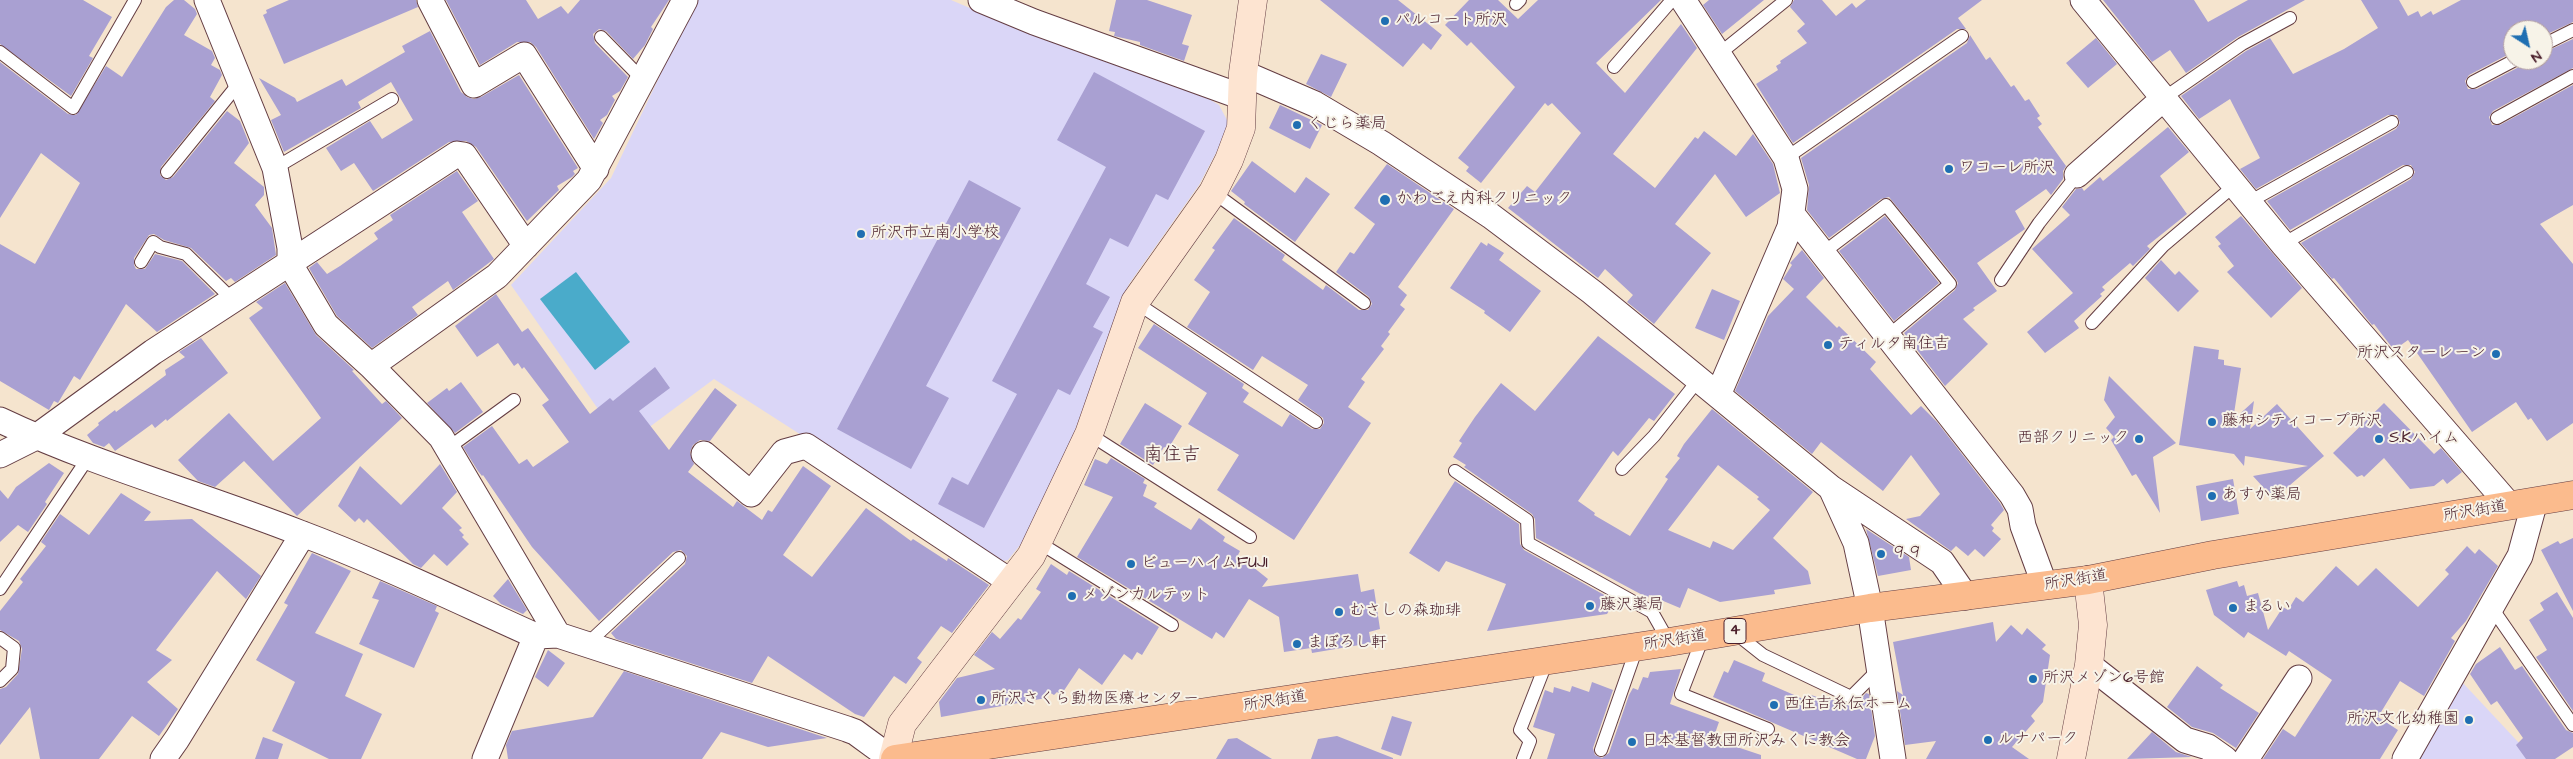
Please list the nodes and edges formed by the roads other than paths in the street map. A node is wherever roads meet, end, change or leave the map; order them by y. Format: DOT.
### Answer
graph roads {
  1 [pos="135,0"];
  2 [pos="207,0"];
  3 [pos="430,0"];
  4 [pos="685,0"];
  5 [pos="981,0"];
  6 [pos="1253,0"];
  7 [pos="1786,0"];
  8 [pos="2083,0"];
  9 [pos="1684,2"];
  10 [pos="2290,18"];
  11 [pos="2573,30"];
  12 [pos="1962,36"];
  13 [pos="601,37"];
  14 [pos="2553,40"];
  15 [pos="0,52"];
  16 [pos="1719,54"];
  17 [pos="2503,66"];
  18 [pos="1614,67"];
  19 [pos="2573,76"];
  20 [pos="642,80"];
  21 [pos="240,82"];
  22 [pos="2472,82"];
  23 [pos="1243,85"];
  24 [pos="2164,98"];
  25 [pos="392,99"];
  26 [pos="2497,118"];
  27 [pos="2392,122"];
  28 [pos="1786,158"];
  29 [pos="275,168"];
  30 [pos="596,169"];
  31 [pos="167,172"];
  32 [pos="2407,172"];
  33 [pos="2077,174"];
  34 [pos="1212,192"];
  35 [pos="2242,194"];
  36 [pos="1792,214"];
  37 [pos="2283,244"];
  38 [pos="526,246"];
  39 [pos="1824,252"];
  40 [pos="141,262"];
  41 [pos="290,264"];
  42 [pos="2001,280"];
  43 [pos="233,300"];
  44 [pos="1135,302"];
  45 [pos="1364,303"];
  46 [pos="2092,323"];
  47 [pos="1889,335"];
  48 [pos="372,366"];
  49 [pos="1699,379"];
  50 [pos="1718,395"];
  51 [pos="514,400"];
  52 [pos="0,420"];
  53 [pos="1316,422"];
  54 [pos="1088,434"];
  55 [pos="36,437"];
  56 [pos="448,448"];
  57 [pos="704,454"];
  58 [pos="0,455"];
  59 [pos="88,458"];
  60 [pos="1622,469"];
  61 [pos="1455,471"];
  62 [pos="1831,488"];
  63 [pos="2573,495"];
  64 [pos="2523,504"];
  65 [pos="303,534"];
  66 [pos="1250,537"];
  67 [pos="1038,542"];
  68 [pos="679,558"];
  69 [pos="2088,580"];
  70 [pos="1011,582"];
  71 [pos="2045,586"];
  72 [pos="0,589"];
  73 [pos="1966,597"];
  74 [pos="1870,608"];
  75 [pos="2492,608"];
  76 [pos="1172,625"];
  77 [pos="1734,631"];
  78 [pos="547,635"];
  79 [pos="1703,637"];
  80 [pos="0,638"];
  81 [pos="1669,642"];
  82 [pos="586,645"];
  83 [pos="1637,647"];
  84 [pos="1547,661"];
  85 [pos="2089,665"];
  86 [pos="1879,668"];
  87 [pos="2299,678"];
  88 [pos="0,681"];
  89 [pos="2573,725"];
  90 [pos="1768,730"];
  91 [pos="1601,750"];
  92 [pos="163,759"];
  93 [pos="485,759"];
  94 [pos="893,759"];
  95 [pos="1524,759"];
  96 [pos="1893,759"];
  97 [pos="2071,759"];
  98 [pos="2225,759"];
  99 [pos="2246,759"];
  100 [pos="2404,759"];
  1 -- 15 [label="lane"];
  2 -- 21 [label="street"];
  3 -- 30 [label="street"];
  4 -- 20 [label="street"];
  5 -- 23 [label="street"];
  6 -- 23 [label="street"];
  7 -- 16 [label="lane"];
  8 -- 24 [label="street"];
  9 -- 16 [label="street"];
  9 -- 18 [label="lane"];
  10 -- 24 [label="lane"];
  11 -- 14 [label="lane"];
  12 -- 28 [label="lane"];
  13 -- 20 [label="lane"];
  16 -- 28 [label="street"];
  17 -- 22 [label="lane"];
  19 -- 26 [label="lane"];
  20 -- 30 [label="street"];
  21 -- 29 [label="street"];
  21 -- 31 [label="lane"];
  23 -- 34 [label="street"];
  23 -- 49 [label="street"];
  24 -- 33 [label="street"];
  24 -- 35 [label="street"];
  25 -- 29 [label="lane"];
  27 -- 35 [label="lane"];
  28 -- 36 [label="street"];
  29 -- 41 [label="street"];
  30 -- 38 [label="street"];
  32 -- 37 [label="lane"];
  33 -- 42 [label="lane"];
  34 -- 44 [label="street"];
  34 -- 45 [label="lane"];
  35 -- 37 [label="street"];
  35 -- 46 [label="lane"];
  36 -- 39 [label="street"];
  36 -- 50 [label="street"];
  37 -- 64 [label="street"];
  38 -- 41 [label="street"];
  38 -- 48 [label="street"];
  39 -- 47 [label="street"];
  39 -- 47 [label="lane"];
  40 -- 43 [label="lane"];
  41 -- 43 [label="street"];
  41 -- 48 [label="street"];
  43 -- 55 [label="street"];
  44 -- 53 [label="lane"];
  44 -- 54 [label="street"];
  47 -- 71 [label="street"];
  48 -- 56 [label="street"];
  49 -- 50 [label="street"];
  49 -- 60 [label="lane"];
  50 -- 62 [label="street"];
  51 -- 56 [label="lane"];
  52 -- 55 [label="street"];
  54 -- 66 [label="lane"];
  54 -- 67 [label="street"];
  55 -- 58 [label="street"];
  55 -- 59 [label="street"];
  56 -- 78 [label="street"];
  57 -- 70 [label="street"];
  59 -- 65 [label="street"];
  59 -- 72 [label="lane"];
  61 -- 81 [label="lane"];
  62 -- 73 [label="street"];
  62 -- 74 [label="street"];
  63 -- 64 [label="main road, 所沢街道 / 4"];
  64 -- 69 [label="main road, 所沢街道 / 4"];
  64 -- 75 [label="street"];
  65 -- 78 [label="street"];
  65 -- 92 [label="street"];
  67 -- 70 [label="street"];
  67 -- 76 [label="lane"];
  68 -- 82 [label="lane"];
  69 -- 71 [label="main road, 所沢街道 / 4"];
  69 -- 85 [label="street"];
  70 -- 94 [label="street"];
  71 -- 73 [label="main road, 所沢街道 / 4"];
  73 -- 74 [label="main road, 所沢街道 / 4"];
  74 -- 77 [label="main road, 所沢街道 / 4"];
  74 -- 86 [label="street"];
  75 -- 89 [label="lane"];
  75 -- 100 [label="street"];
  77 -- 79 [label="main road, 所沢街道 / 4"];
  77 -- 86 [label="lane"];
  78 -- 82 [label="street"];
  78 -- 93 [label="street"];
  79 -- 81 [label="main road, 所沢街道 / 4"];
  79 -- 90 [label="lane"];
  80 -- 88 [label="lane"];
  81 -- 83 [label="main road, 所沢街道 / 4"];
  82 -- 94 [label="street"];
  83 -- 84 [label="main road, 所沢街道 / 4"];
  83 -- 91 [label="lane"];
  84 -- 94 [label="main road, 所沢街道 / 4"];
  84 -- 95 [label="lane"];
  85 -- 97 [label="street"];
  85 -- 98 [label="street"];
  86 -- 96 [label="street"];
  87 -- 99 [label="street"];
}
